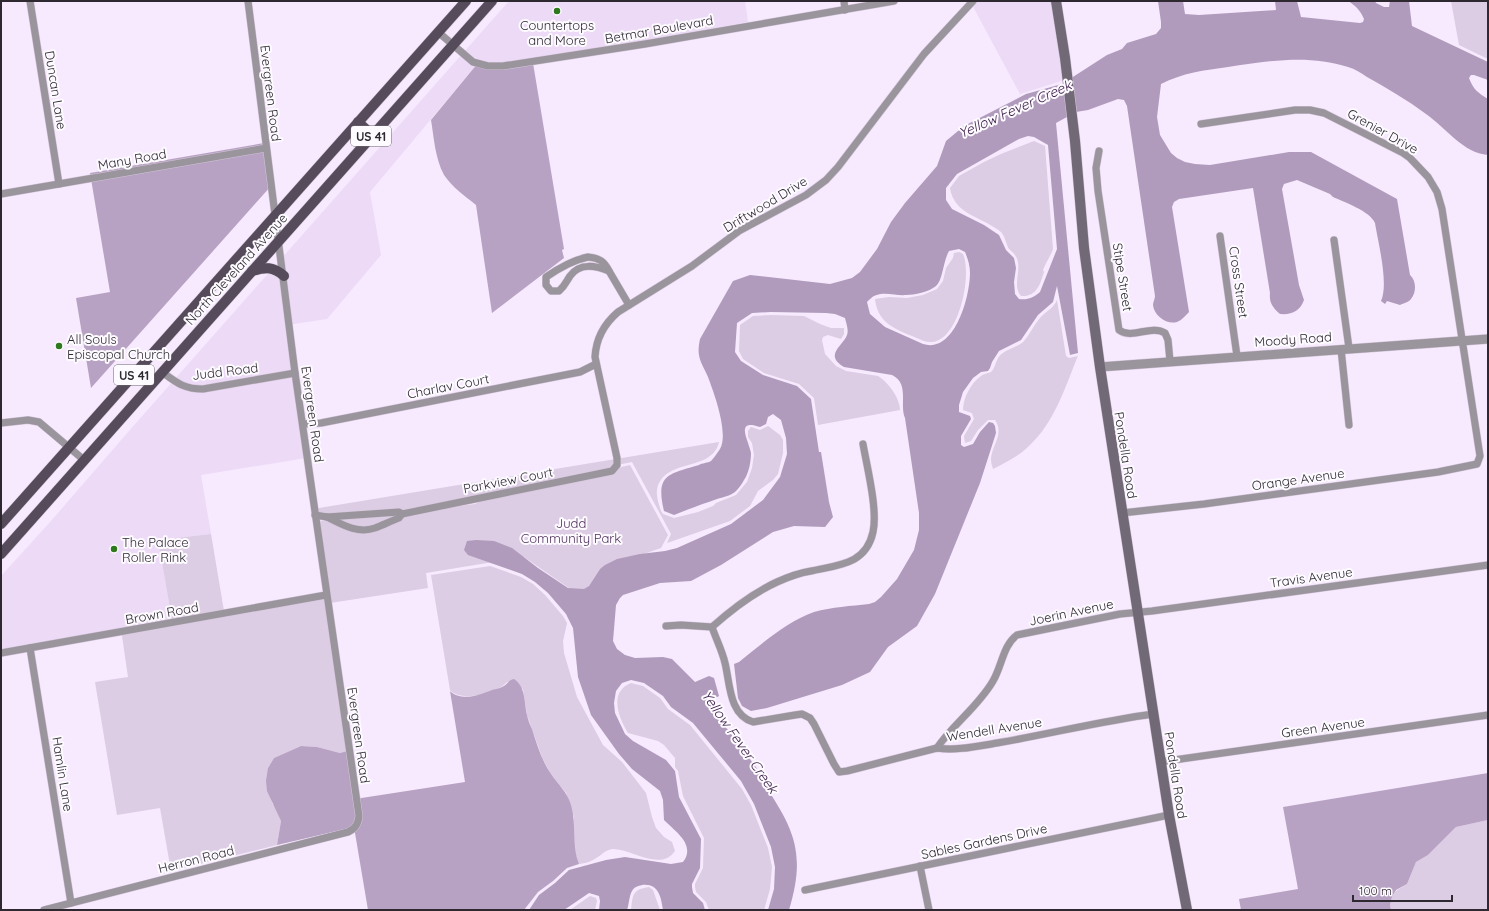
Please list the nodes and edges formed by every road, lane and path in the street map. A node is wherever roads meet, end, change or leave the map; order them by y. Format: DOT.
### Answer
graph roads {
  1 [pos="30,1"];
  2 [pos="248,1"];
  3 [pos="466,1"];
  4 [pos="492,1"];
  5 [pos="844,1"];
  6 [pos="894,1"];
  7 [pos="973,1"];
  8 [pos="1056,1"];
  9 [pos="845,10"];
  10 [pos="438,32"];
  11 [pos="453,45"];
  12 [pos="358,122"];
  13 [pos="1201,124"];
  14 [pos="372,135"];
  15 [pos="266,148"];
  16 [pos="1099,151"];
  17 [pos="59,184"];
  18 [pos="1,194"];
  19 [pos="276,215"];
  20 [pos="1220,236"];
  21 [pos="279,240"];
  22 [pos="1334,240"];
  23 [pos="569,264"];
  24 [pos="252,271"];
  25 [pos="609,271"];
  26 [pos="574,272"];
  27 [pos="284,276"];
  28 [pos="630,305"];
  29 [pos="1488,339"];
  30 [pos="1462,341"];
  31 [pos="1345,348"];
  32 [pos="1237,356"];
  33 [pos="1170,361"];
  34 [pos="596,364"];
  35 [pos="1100,367"];
  36 [pos="162,372"];
  37 [pos="295,373"];
  38 [pos="1,423"];
  39 [pos="303,424"];
  40 [pos="1349,425"];
  41 [pos="863,444"];
  42 [pos="69,448"];
  43 [pos="84,460"];
  44 [pos="1477,464"];
  45 [pos="617,465"];
  46 [pos="1122,513"];
  47 [pos="402,514"];
  48 [pos="315,515"];
  49 [pos="327,517"];
  50 [pos="1,524"];
  51 [pos="1,554"];
  52 [pos="1488,565"];
  53 [pos="326,594"];
  54 [pos="1138,612"];
  55 [pos="666,626"];
  56 [pos="712,627"];
  57 [pos="30,648"];
  58 [pos="1,653"];
  59 [pos="1153,714"];
  60 [pos="1488,715"];
  61 [pos="937,748"];
  62 [pos="1160,762"];
  63 [pos="1169,815"];
  64 [pos="354,829"];
  65 [pos="920,866"];
  66 [pos="805,890"];
  67 [pos="71,903"];
  68 [pos="44,910"];
  69 [pos="929,910"];
  70 [pos="1187,910"];
  1 -- 17 [label="street, Duncan Lane"];
  2 -- 15 [label="street, Evergreen Road"];
  3 -- 10 [label="main road, North Cleveland Avenue / US 41"];
  4 -- 11 [label="main road, North Cleveland Avenue / US 41"];
  5 -- 9 [label="street"];
  6 -- 9 [label="street, Betmar Boulevard"];
  7 -- 28 [label="street, Driftwood Drive"];
  8 -- 35 [label="main road, Pondella Road"];
  9 -- 11 [label="street, Betmar Boulevard"];
  10 -- 11 [label="street, Betmar Boulevard"];
  10 -- 12 [label="main road, North Cleveland Avenue / US 41"];
  11 -- 14 [label="main road, North Cleveland Avenue / US 41"];
  12 -- 14 [label="main road"];
  12 -- 19 [label="main road, North Cleveland Avenue / US 41"];
  13 -- 30 [label="street, Grenier Drive"];
  14 -- 21 [label="main road, North Cleveland Avenue / US 41"];
  15 -- 17 [label="street, Many Road"];
  15 -- 19 [label="street, Evergreen Road"];
  16 -- 33 [label="street, Stipe Street"];
  17 -- 18 [label="street, Many Road"];
  19 -- 21 [label="street, Evergreen Road"];
  19 -- 42 [label="main road, North Cleveland Avenue / US 41"];
  20 -- 32 [label="street, Cross Street"];
  21 -- 24 [label="main road, North Cleveland Avenue / US 41"];
  21 -- 27 [label="street, Evergreen Road"];
  22 -- 31 [label="street"];
  23 -- 25 [label="street"];
  23 -- 26 [label="street"];
  23 -- 26 [label="street"];
  24 -- 27 [label="main road"];
  24 -- 36 [label="main road, North Cleveland Avenue / US 41"];
  25 -- 26 [label="street"];
  25 -- 28 [label="street"];
  27 -- 37 [label="street, Evergreen Road"];
  28 -- 34 [label="street, Driftwood Drive"];
  29 -- 30 [label="street, Moody Road"];
  30 -- 31 [label="street, Moody Road"];
  30 -- 44 [label="street, Grenier Drive"];
  31 -- 32 [label="street, Moody Road"];
  31 -- 40 [label="street"];
  32 -- 33 [label="street, Moody Road"];
  33 -- 35 [label="street, Moody Road"];
  34 -- 39 [label="street, Charlav Court"];
  34 -- 45 [label="street, Driftwood Drive"];
  35 -- 46 [label="main road, Pondella Road"];
  36 -- 37 [label="street, Judd Road"];
  36 -- 43 [label="main road, North Cleveland Avenue / US 41"];
  37 -- 39 [label="street, Evergreen Road"];
  38 -- 42 [label="street"];
  39 -- 48 [label="street, Evergreen Road"];
  41 -- 56 [label="street"];
  42 -- 43 [label="street"];
  42 -- 50 [label="main road, North Cleveland Avenue / US 41"];
  43 -- 51 [label="main road, North Cleveland Avenue / US 41"];
  44 -- 46 [label="street, Orange Avenue"];
  45 -- 47 [label="street, Parkview Court"];
  46 -- 54 [label="main road, Pondella Road"];
  47 -- 49 [label="street, Parkview Court"];
  47 -- 49 [label="street, Parkview Court"];
  48 -- 49 [label="street, Parkview Court"];
  48 -- 53 [label="street, Evergreen Road"];
  52 -- 54 [label="street, Travis Avenue"];
  53 -- 57 [label="street, Brown Road"];
  53 -- 64 [label="street, Evergreen Road"];
  54 -- 59 [label="main road, Pondella Road"];
  54 -- 61 [label="street, Joerin Avenue"];
  55 -- 56 [label="street"];
  56 -- 61 [label="street, Wendell Avenue"];
  57 -- 58 [label="street, Brown Road"];
  57 -- 67 [label="street, Hamlin Lane"];
  59 -- 61 [label="street, Wendell Avenue"];
  59 -- 62 [label="main road, Pondella Road"];
  60 -- 62 [label="street, Green Avenue"];
  62 -- 63 [label="main road, Pondella Road"];
  63 -- 65 [label="street, Sables Gardens Drive"];
  63 -- 70 [label="main road, Pondella Road"];
  64 -- 67 [label="street, Herron Road"];
  65 -- 66 [label="street, Sables Gardens Drive"];
  65 -- 69 [label="street"];
  67 -- 68 [label="street, Herron Road"];
}
